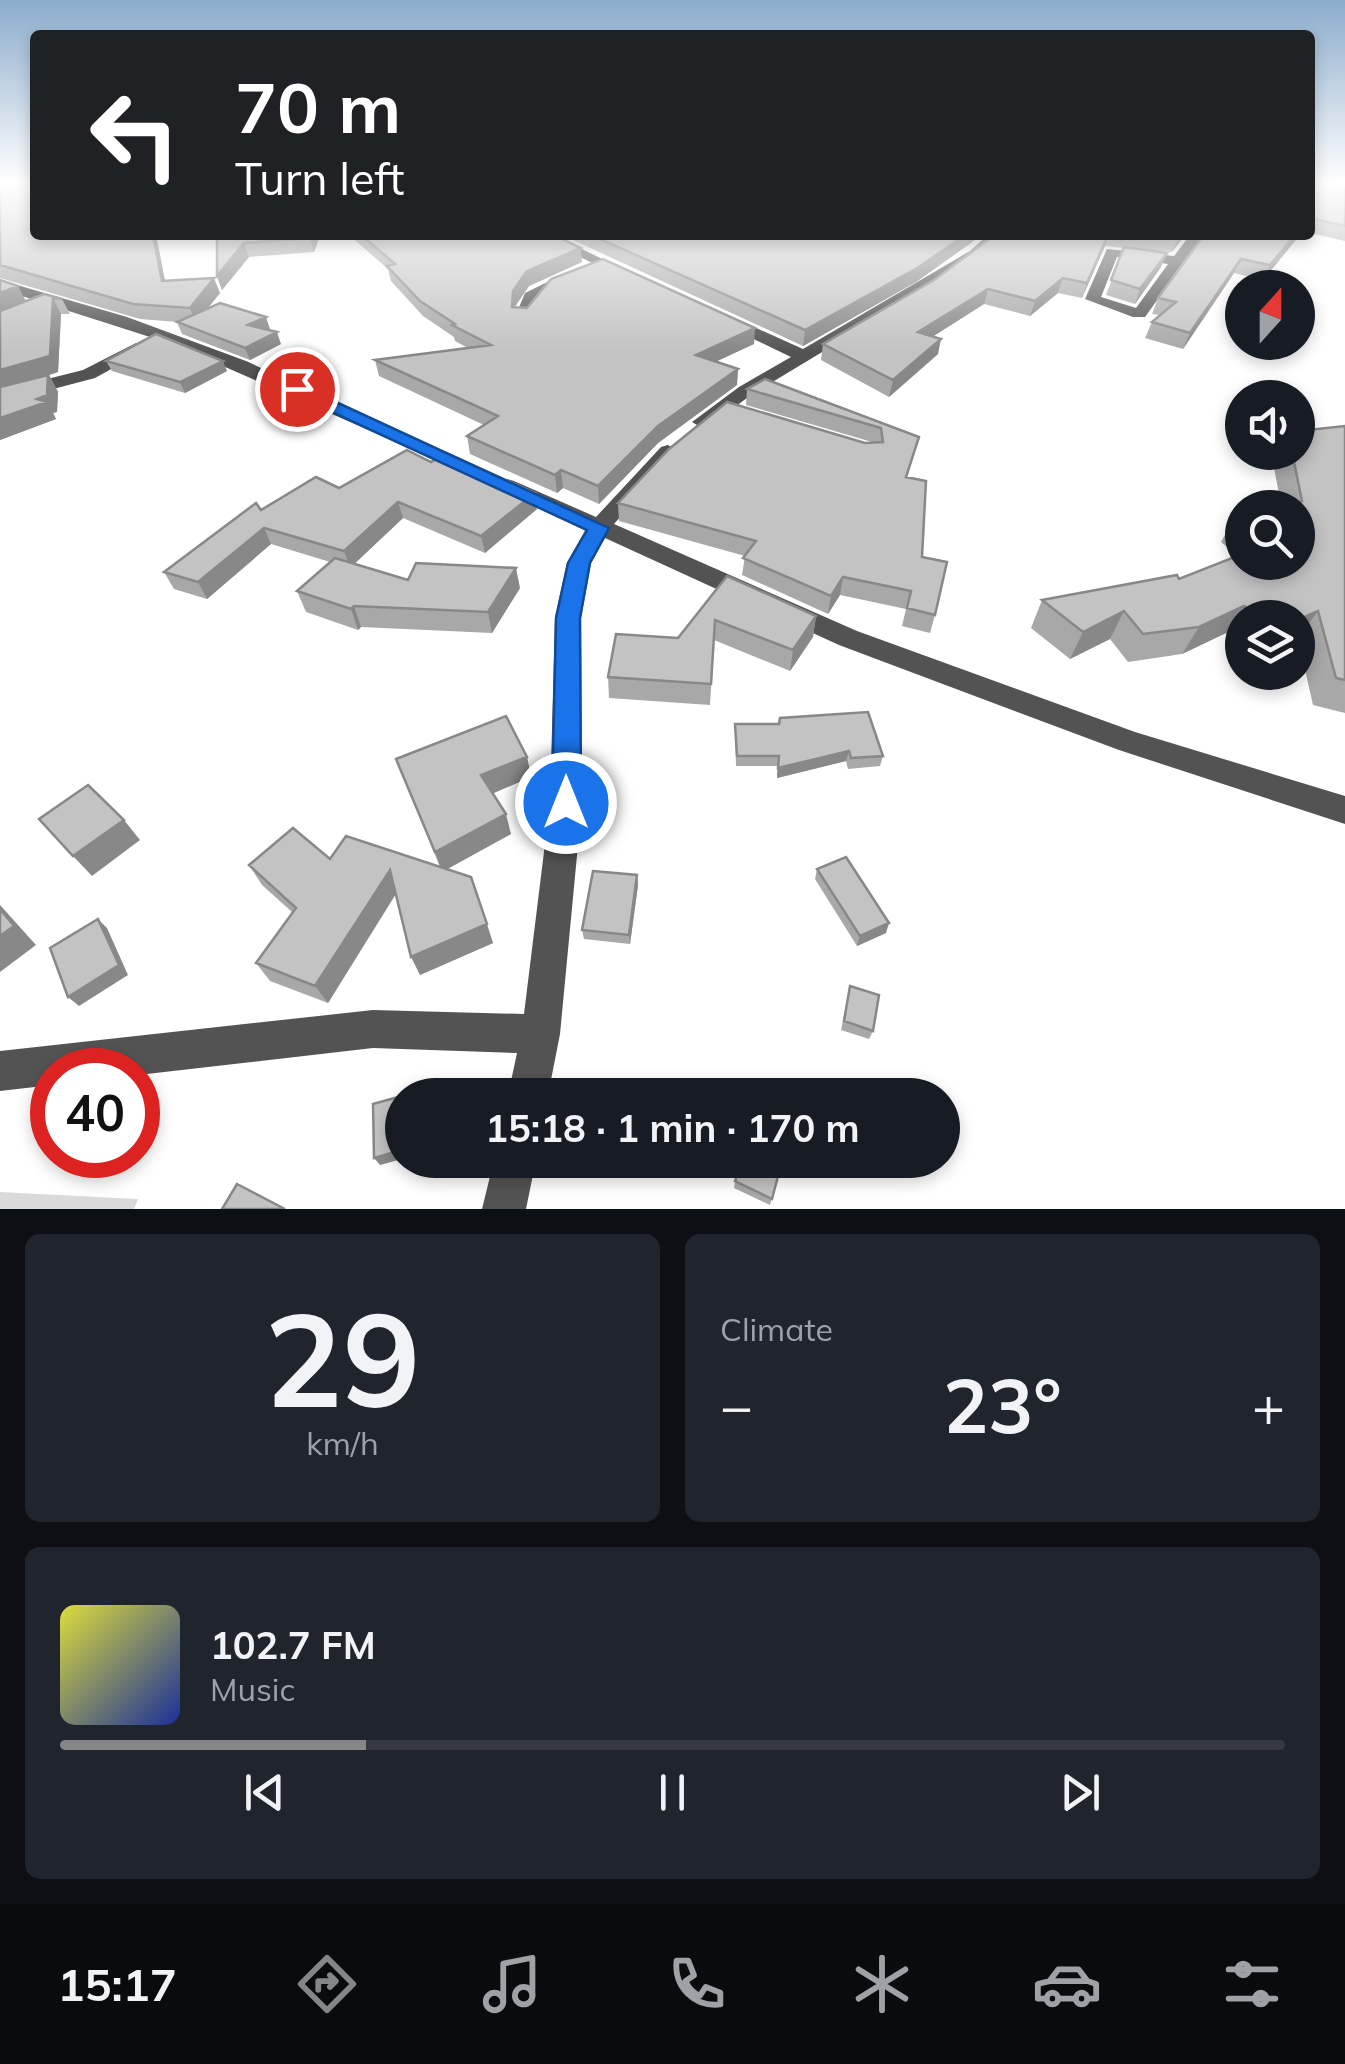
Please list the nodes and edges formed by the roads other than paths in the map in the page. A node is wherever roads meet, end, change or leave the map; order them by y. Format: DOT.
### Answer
graph roads {
  1 [pos="552,240"];
  2 [pos="578,240"];
  3 [pos="989,240"];
  4 [pos="1193,240"];
  5 [pos="563,245"];
  6 [pos="1176,261"];
  7 [pos="604,264"];
  8 [pos="640,280"];
  9 [pos="0,284"];
  10 [pos="54,298"];
  11 [pos="27,311"];
  12 [pos="712,314"];
  13 [pos="523,317"];
  14 [pos="155,332"];
  15 [pos="803,356"];
  16 [pos="0,397"];
  17 [pos="598,528"];
  18 [pos="1345,810"];
  19 [pos="541,1034"];
  20 [pos="0,1071"];
  21 [pos="532,1078"];
  22 [pos="511,1178"];
  23 [pos="504,1209"];
  1 -- 5 [label="street"];
  2 -- 5 [label="street"];
  3 -- 15 [label="street"];
  4 -- 6 [label="street"];
  5 -- 7 [label="street"];
  6 -- 6 [label="street"];
  7 -- 8 [label="street"];
  7 -- 13 [label="street"];
  9 -- 10 [label="street"];
  10 -- 11 [label="street"];
  10 -- 14 [label="street"];
  12 -- 15 [label="street"];
  14 -- 16 [label="street"];
  14 -- 17 [label="street"];
  15 -- 17 [label="street"];
  17 -- 18 [label="street"];
  17 -- 19 [label="street"];
  19 -- 20 [label="street"];
  19 -- 21 [label="street"];
  22 -- 23 [label="street"];
}
